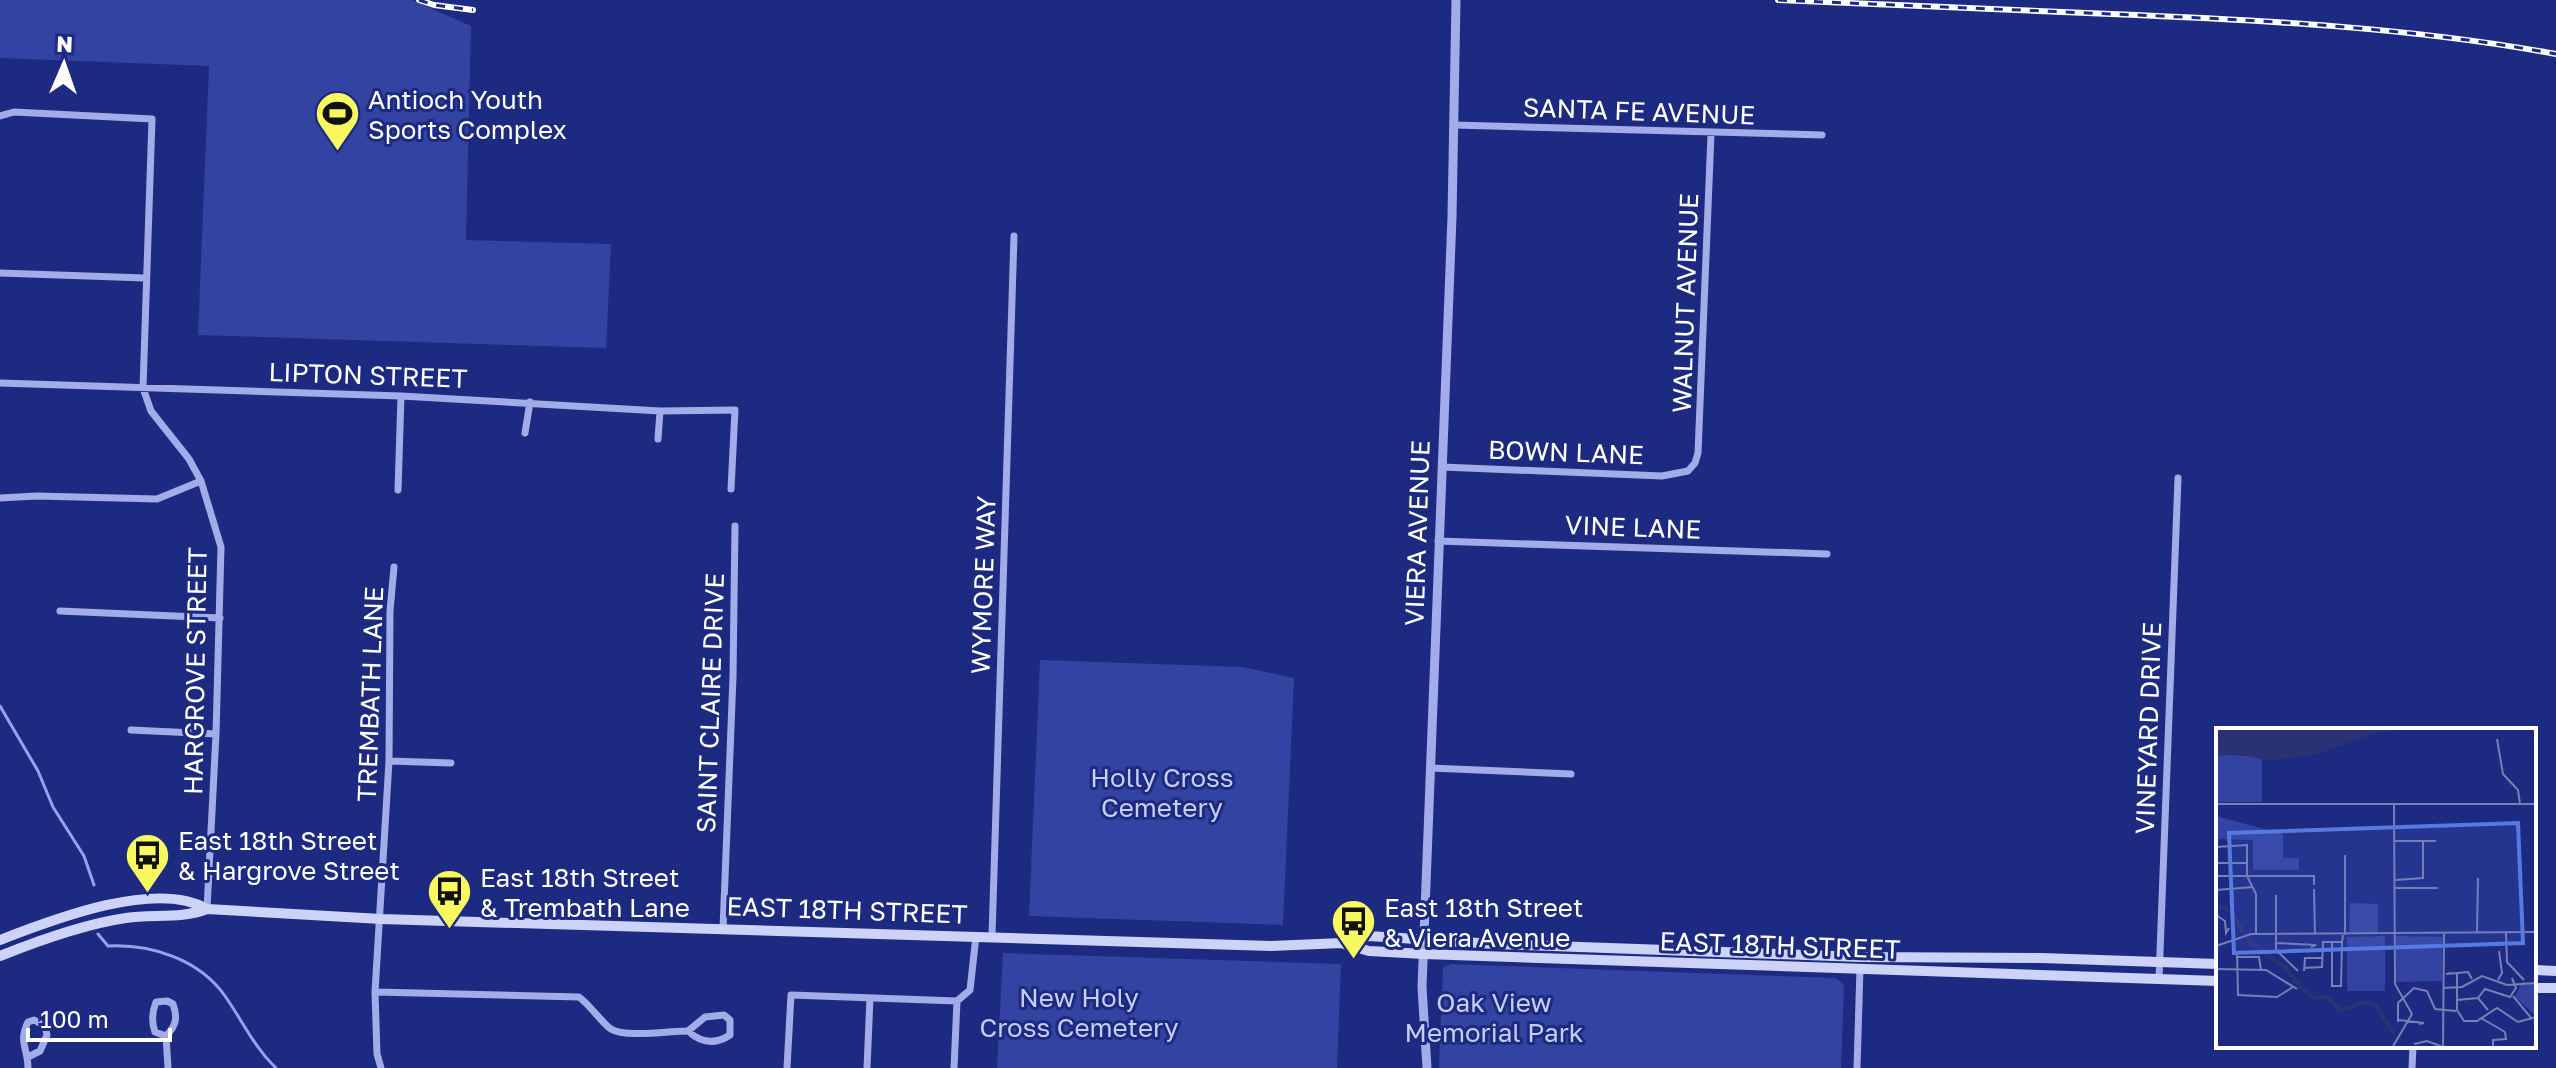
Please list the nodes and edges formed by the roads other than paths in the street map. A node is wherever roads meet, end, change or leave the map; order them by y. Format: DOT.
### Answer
graph roads {
  1 [pos="1456,0"];
  2 [pos="0,116"];
  3 [pos="1455,125"];
  4 [pos="1711,134"];
  5 [pos="1822,135"];
  6 [pos="1014,236"];
  7 [pos="0,273"];
  8 [pos="145,278"];
  9 [pos="0,383"];
  10 [pos="143,388"];
  11 [pos="401,396"];
  12 [pos="530,402"];
  13 [pos="660,411"];
  14 [pos="525,433"];
  15 [pos="658,439"];
  16 [pos="1442,467"];
  17 [pos="1688,471"];
  18 [pos="2178,478"];
  19 [pos="201,481"];
  20 [pos="731,489"];
  21 [pos="398,490"];
  22 [pos="0,498"];
  23 [pos="735,526"];
  24 [pos="1438,541"];
  25 [pos="1827,554"];
  26 [pos="394,567"];
  27 [pos="60,611"];
  28 [pos="220,618"];
  29 [pos="131,730"];
  30 [pos="216,734"];
  31 [pos="389,761"];
  32 [pos="451,763"];
  33 [pos="1430,768"];
  34 [pos="1571,774"];
  35 [pos="207,909"];
  36 [pos="381,919"];
  37 [pos="723,929"];
  38 [pos="976,936"];
  39 [pos="992,936"];
  40 [pos="1425,939"];
  41 [pos="0,940"];
  42 [pos="1342,943"];
  43 [pos="1424,954"];
  44 [pos="0,956"];
  45 [pos="1861,957"];
  46 [pos="2159,962"];
  47 [pos="2216,964"];
  48 [pos="1860,970"];
  49 [pos="2536,970"];
  50 [pos="2556,971"];
  51 [pos="2159,979"];
  52 [pos="2216,981"];
  53 [pos="375,992"];
  54 [pos="870,998"];
  55 [pos="957,1001"];
  56 [pos="688,1031"];
  57 [pos="166,1036"];
  58 [pos="2413,1048"];
  59 [pos="28,1057"];
  60 [pos="28,1068"];
  61 [pos="168,1068"];
  62 [pos="381,1068"];
  63 [pos="787,1068"];
  64 [pos="867,1068"];
  65 [pos="954,1068"];
  66 [pos="1427,1068"];
  67 [pos="1857,1068"];
  68 [pos="2412,1068"];
  1 -- 3 [label="street, VIERA AVENUE"];
  2 -- 8 [label="street, HARGROVE STREET"];
  3 -- 4 [label="street, SANTA FE AVENUE"];
  3 -- 16 [label="street, VIERA AVENUE"];
  4 -- 5 [label="street, SANTA FE AVENUE"];
  4 -- 17 [label="street, WALNUT AVENUE"];
  6 -- 39 [label="street, WYMORE WAY"];
  7 -- 8 [label="street"];
  8 -- 10 [label="street, HARGROVE STREET"];
  9 -- 10 [label="street, LIPTON STREET"];
  10 -- 11 [label="street, LIPTON STREET"];
  10 -- 19 [label="street, HARGROVE STREET"];
  11 -- 12 [label="street, LIPTON STREET"];
  11 -- 21 [label="street"];
  12 -- 13 [label="street, LIPTON STREET"];
  12 -- 14 [label="street"];
  13 -- 15 [label="street"];
  13 -- 20 [label="street, LIPTON STREET"];
  16 -- 17 [label="street, BOWN LANE"];
  16 -- 24 [label="street, VIERA AVENUE"];
  18 -- 46 [label="street, VINEYARD DRIVE"];
  19 -- 22 [label="street"];
  19 -- 28 [label="street, HARGROVE STREET"];
  23 -- 37 [label="street, SAINT CLAIRE DRIVE"];
  24 -- 25 [label="street, VINE LANE"];
  24 -- 33 [label="street, VIERA AVENUE"];
  26 -- 31 [label="street, TREMBATH LANE"];
  27 -- 28 [label="street"];
  28 -- 30 [label="street, HARGROVE STREET"];
  29 -- 30 [label="street"];
  30 -- 35 [label="street, HARGROVE STREET"];
  31 -- 32 [label="street"];
  31 -- 36 [label="street, TREMBATH LANE"];
  33 -- 34 [label="street"];
  33 -- 40 [label="street, VIERA AVENUE"];
  35 -- 36 [label="main road, EAST 18TH STREET"];
  35 -- 41 [label="main road, EAST 18TH STREET"];
  35 -- 44 [label="main road, EAST 18TH STREET"];
  36 -- 37 [label="main road, EAST 18TH STREET"];
  36 -- 53 [label="street, TREMBATH LANE"];
  37 -- 38 [label="main road, EAST 18TH STREET"];
  38 -- 39 [label="main road, EAST 18TH STREET"];
  38 -- 55 [label="street"];
  39 -- 42 [label="main road, EAST 18TH STREET"];
  40 -- 42 [label="main road, EAST 18TH STREET"];
  40 -- 43 [label="street, VIERA AVENUE"];
  40 -- 45 [label="main road, EAST 18TH STREET"];
  42 -- 43 [label="main road, EAST 18TH STREET"];
  43 -- 48 [label="main road, EAST 18TH STREET"];
  43 -- 66 [label="street, VIERA AVENUE"];
  45 -- 46 [label="main road, EAST 18TH STREET"];
  45 -- 48 [label="street"];
  46 -- 47 [label="main road, EAST 18TH STREET"];
  46 -- 51 [label="street, VINEYARD DRIVE"];
  48 -- 51 [label="main road, EAST 18TH STREET"];
  48 -- 67 [label="street"];
  49 -- 50 [label="main road"];
  51 -- 52 [label="main road, EAST 18TH STREET"];
  53 -- 56 [label="street"];
  53 -- 62 [label="street, TREMBATH LANE"];
  54 -- 55 [label="street"];
  54 -- 63 [label="street"];
  54 -- 64 [label="street"];
  55 -- 65 [label="street"];
  56 -- 56 [label="street"];
  57 -- 57 [label="street"];
  57 -- 61 [label="street"];
  58 -- 68 [label="street"];
  59 -- 59 [label="street"];
  59 -- 60 [label="street"];
}
